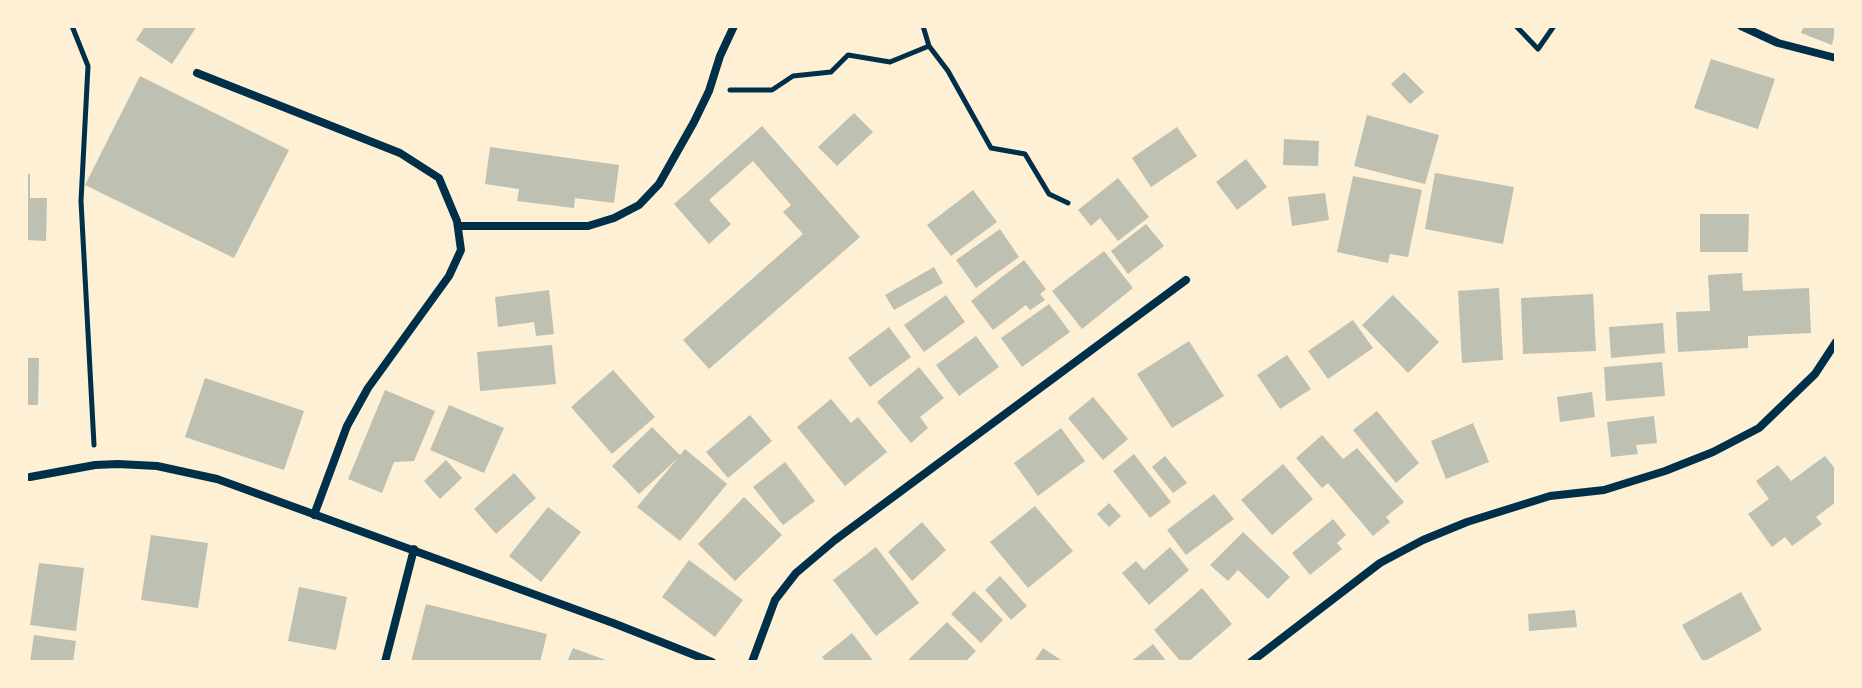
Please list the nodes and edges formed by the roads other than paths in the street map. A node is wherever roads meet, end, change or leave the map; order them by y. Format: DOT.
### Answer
graph roads {
  1 [pos="734,26"];
  2 [pos="1741,26"];
  3 [pos="1836,58"];
  4 [pos="197,73"];
  5 [pos="458,226"];
  6 [pos="1186,280"];
  7 [pos="1836,342"];
  8 [pos="30,477"];
  9 [pos="314,515"];
  10 [pos="414,549"];
  11 [pos="385,662"];
  12 [pos="712,662"];
  13 [pos="752,662"];
  14 [pos="1251,662"];
  1 -- 5 [label="street"];
  2 -- 3 [label="street"];
  4 -- 5 [label="street"];
  5 -- 9 [label="street"];
  6 -- 13 [label="street"];
  7 -- 14 [label="street"];
  8 -- 9 [label="street"];
  9 -- 10 [label="street"];
  10 -- 11 [label="street"];
  10 -- 12 [label="street"];
}
